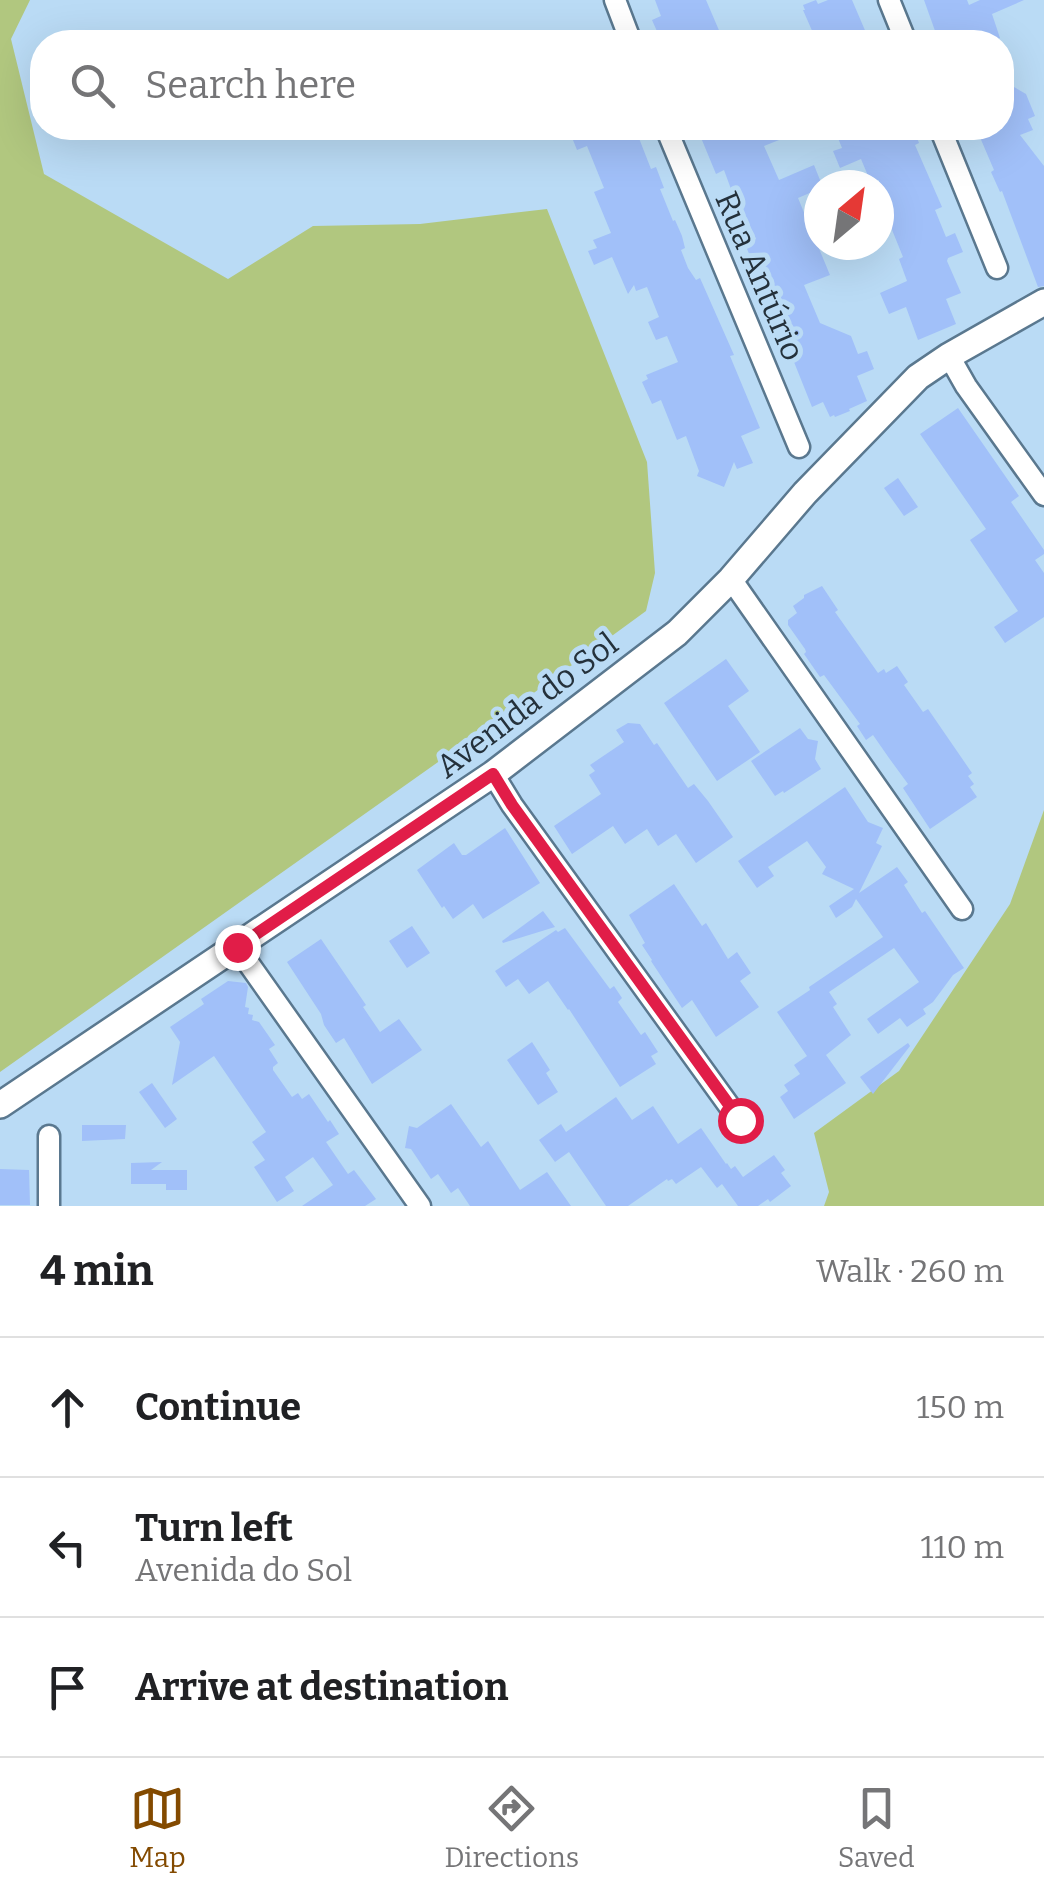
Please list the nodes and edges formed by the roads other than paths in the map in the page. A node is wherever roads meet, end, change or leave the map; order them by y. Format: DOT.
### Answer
graph roads {
  1 [pos="615,0"];
  2 [pos="889,0"];
  3 [pos="626,30"];
  4 [pos="901,30"];
  5 [pos="671,140"];
  6 [pos="945,140"];
  7 [pos="997,268"];
  8 [pos="1044,302"];
  9 [pos="949,356"];
  10 [pos="799,448"];
  11 [pos="1044,495"];
  12 [pos="731,578"];
  13 [pos="493,774"];
  14 [pos="962,909"];
  15 [pos="237,947"];
  16 [pos="0,1106"];
  17 [pos="740,1120"];
  18 [pos="49,1136"];
  19 [pos="49,1206"];
  20 [pos="420,1206"];
  1 -- 3 [label="street"];
  2 -- 4 [label="street"];
  5 -- 10 [label="street, Rua Antúrio"];
  6 -- 7 [label="street"];
  8 -- 9 [label="street, Avenida do Sol"];
  9 -- 11 [label="street"];
  9 -- 12 [label="street, Avenida do Sol"];
  12 -- 13 [label="street, Avenida do Sol"];
  12 -- 14 [label="street"];
  13 -- 15 [label="street, Avenida do Sol"];
  13 -- 17 [label="street"];
  15 -- 16 [label="street, Avenida do Sol"];
  15 -- 20 [label="street"];
  18 -- 19 [label="street"];
}
